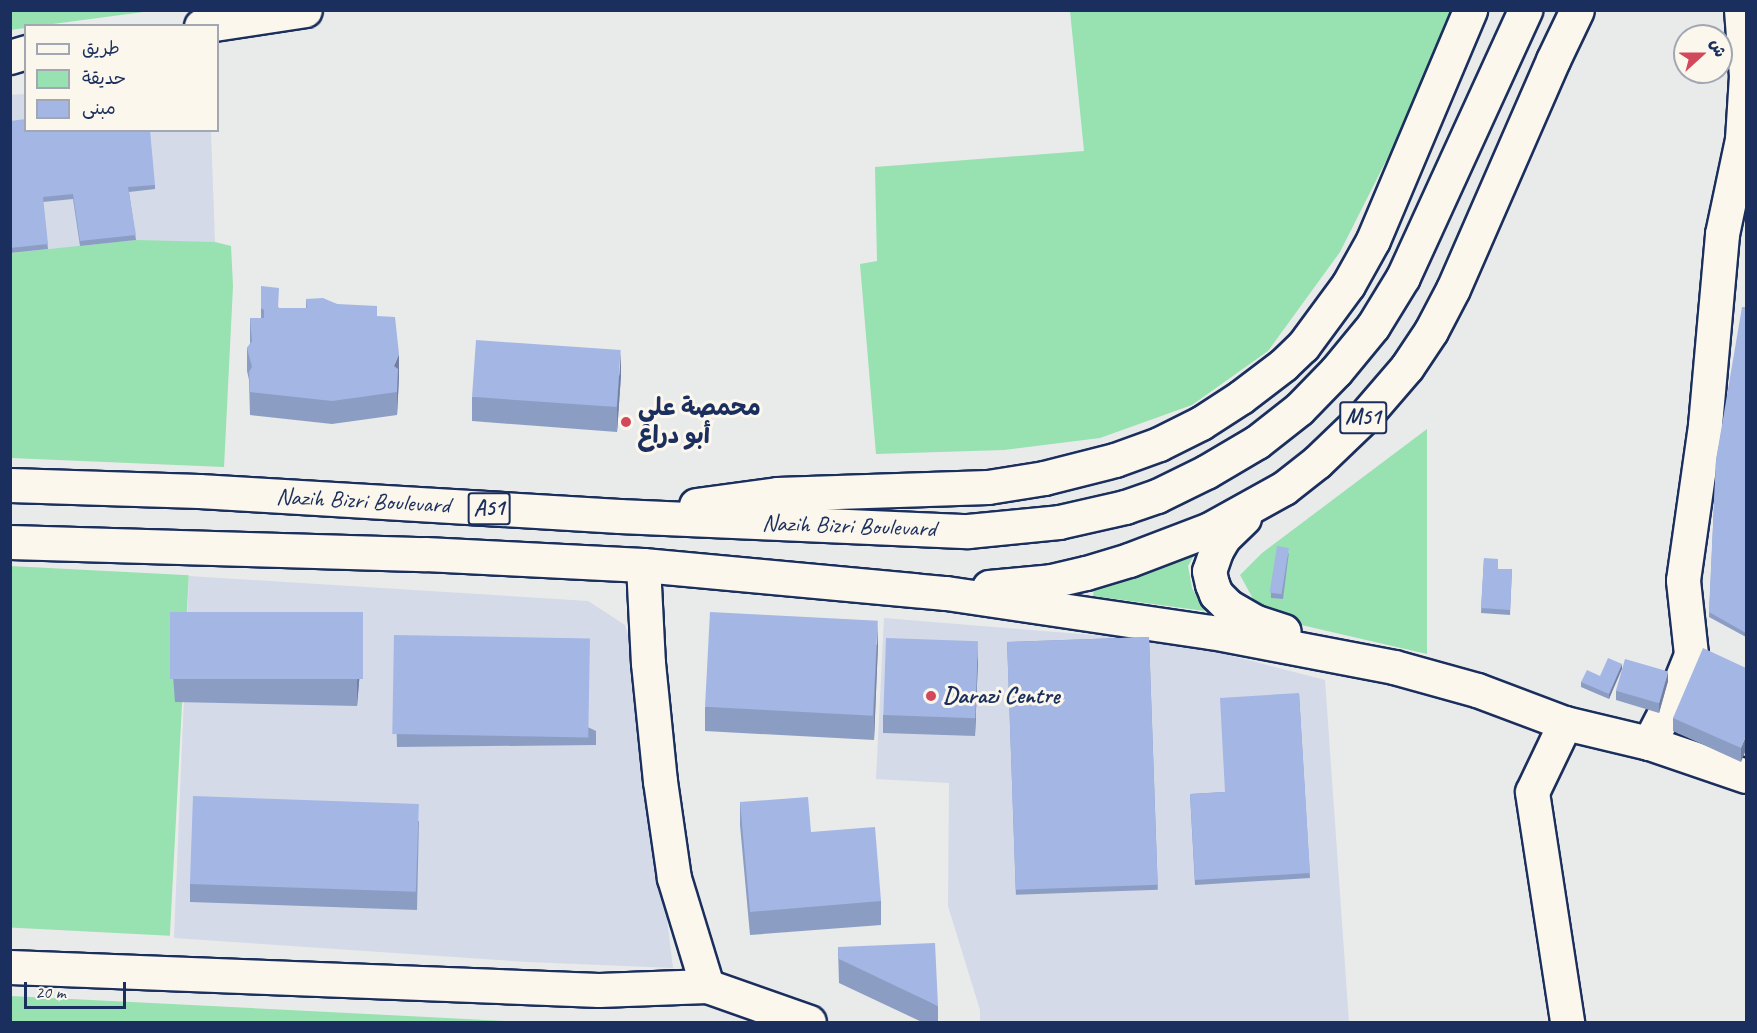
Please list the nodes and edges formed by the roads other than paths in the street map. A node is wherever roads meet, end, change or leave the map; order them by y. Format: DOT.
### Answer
graph roads {
  1 [pos="305,10"];
  2 [pos="1470,10"];
  3 [pos="1525,10"];
  4 [pos="1577,10"];
  5 [pos="1741,10"];
  6 [pos="214,24"];
  7 [pos="10,485"];
  8 [pos="1265,499"];
  9 [pos="619,516"];
  10 [pos="968,531"];
  11 [pos="10,542"];
  12 [pos="643,565"];
  13 [pos="946,593"];
  14 [pos="1394,667"];
  15 [pos="1565,723"];
  16 [pos="1649,743"];
  17 [pos="1746,776"];
  18 [pos="10,967"];
  19 [pos="707,986"];
  20 [pos="810,1023"];
  21 [pos="1567,1023"];
  1 -- 6 [label="main road"];
  2 -- 9 [label="main road"];
  3 -- 10 [label="main road, M51"];
  4 -- 8 [label="main road, M51"];
  5 -- 16 [label="main road"];
  7 -- 9 [label="main road, Nazih Bizri Boulevard / A51"];
  8 -- 13 [label="main road, M51"];
  8 -- 14 [label="main road"];
  9 -- 10 [label="main road, Nazih Bizri Boulevard / A51"];
  11 -- 12 [label="main road, Nazih Bizri Boulevard / A51"];
  12 -- 13 [label="main road, Nazih Bizri Boulevard / A51"];
  12 -- 19 [label="main road"];
  13 -- 14 [label="main road"];
  14 -- 15 [label="main road"];
  15 -- 16 [label="main road"];
  15 -- 21 [label="main road"];
  16 -- 17 [label="main road"];
  18 -- 19 [label="main road"];
  19 -- 20 [label="main road"];
}
